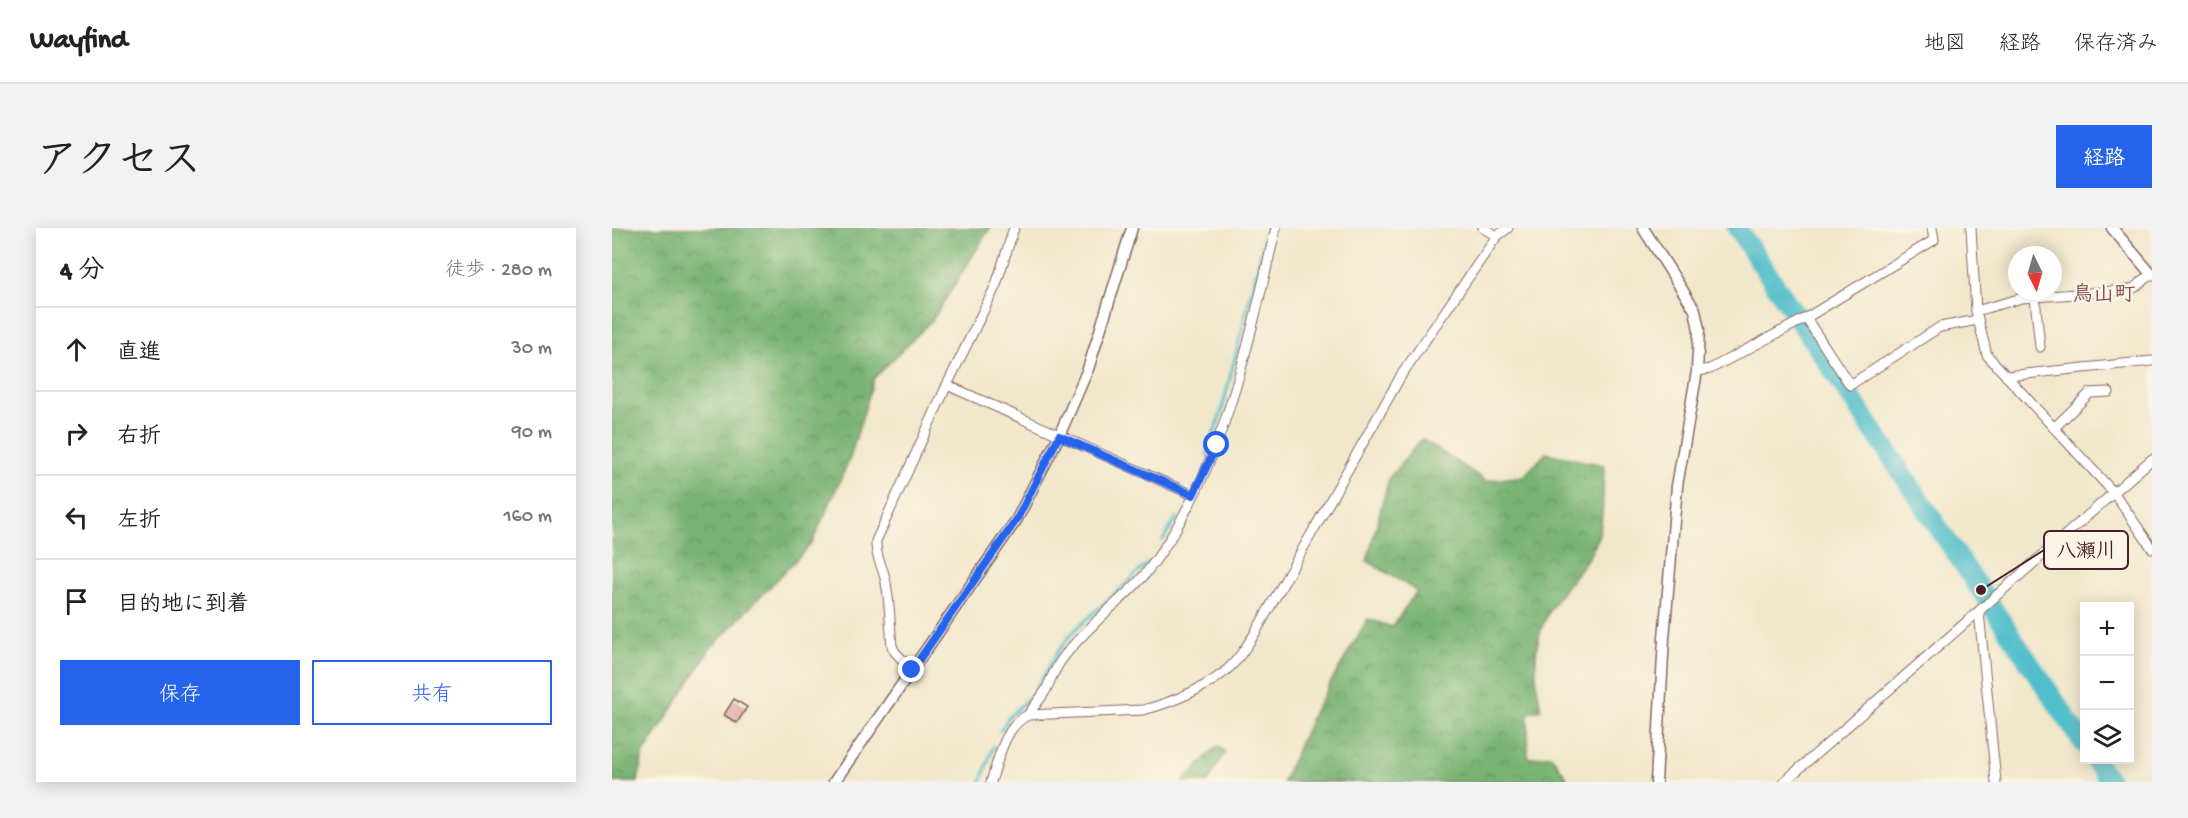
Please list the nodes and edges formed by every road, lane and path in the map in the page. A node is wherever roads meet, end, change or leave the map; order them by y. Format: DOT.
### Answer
graph roads {
  1 [pos="1014,228"];
  2 [pos="1132,228"];
  3 [pos="1276,228"];
  4 [pos="1483,228"];
  5 [pos="1508,228"];
  6 [pos="1644,228"];
  7 [pos="1932,228"];
  8 [pos="1971,228"];
  9 [pos="2112,228"];
  10 [pos="1497,236"];
  11 [pos="2152,275"];
  12 [pos="2062,296"];
  13 [pos="2017,300"];
  14 [pos="2035,300"];
  15 [pos="1977,315"];
  16 [pos="1801,321"];
  17 [pos="2040,347"];
  18 [pos="2152,361"];
  19 [pos="1697,370"];
  20 [pos="2006,376"];
  21 [pos="947,385"];
  22 [pos="2109,392"];
  23 [pos="2054,428"];
  24 [pos="1059,436"];
  25 [pos="2152,459"];
  26 [pos="2114,493"];
  27 [pos="1193,495"];
  28 [pos="2152,548"];
  29 [pos="1981,609"];
  30 [pos="912,670"];
  31 [pos="1028,715"];
  32 [pos="834,782"];
  33 [pos="991,782"];
  34 [pos="1656,782"];
  35 [pos="1784,782"];
  36 [pos="1996,782"];
  1 -- 21 [label="street"];
  2 -- 24 [label="street"];
  3 -- 27 [label="street"];
  4 -- 10 [label="street"];
  5 -- 10 [label="street"];
  6 -- 19 [label="street"];
  7 -- 16 [label="street"];
  8 -- 15 [label="street"];
  9 -- 11 [label="street"];
  10 -- 31 [label="street"];
  11 -- 12 [label="street"];
  13 -- 15 [label="street"];
  14 -- 17 [label="street"];
  15 -- 16 [label="street"];
  15 -- 20 [label="street"];
  16 -- 19 [label="street"];
  18 -- 20 [label="street"];
  19 -- 34 [label="street"];
  20 -- 23 [label="street"];
  21 -- 24 [label="street"];
  21 -- 30 [label="street"];
  22 -- 23 [label="street"];
  23 -- 26 [label="street"];
  24 -- 27 [label="street"];
  24 -- 30 [label="street"];
  25 -- 26 [label="street"];
  26 -- 28 [label="street"];
  26 -- 29 [label="street"];
  27 -- 31 [label="street"];
  29 -- 35 [label="street"];
  29 -- 36 [label="street"];
  30 -- 32 [label="street"];
  31 -- 33 [label="street"];
}
